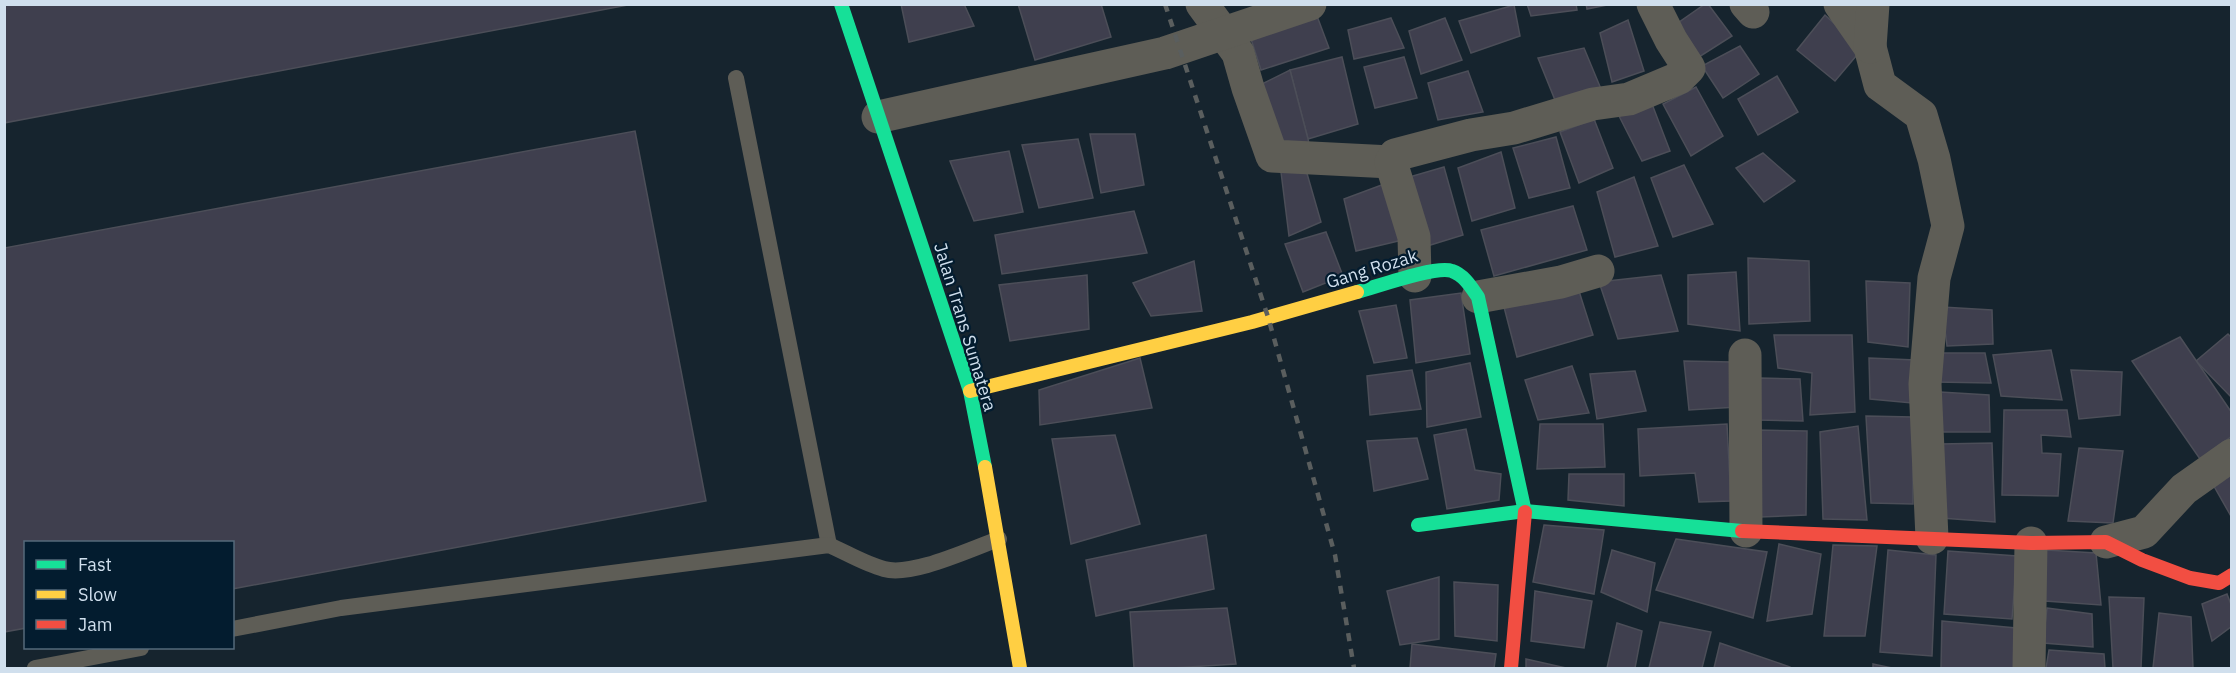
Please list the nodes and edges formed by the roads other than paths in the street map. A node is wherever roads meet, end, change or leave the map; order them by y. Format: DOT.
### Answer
graph roads {
  1 [pos="841,4"];
  2 [pos="1202,4"];
  3 [pos="1310,4"];
  4 [pos="1653,4"];
  5 [pos="1840,4"];
  6 [pos="1873,4"];
  7 [pos="1224,33"];
  8 [pos="1870,47"];
  9 [pos="736,78"];
  10 [pos="878,117"];
  11 [pos="1391,162"];
  12 [pos="1598,271"];
  13 [pos="1415,276"];
  14 [pos="1478,297"];
  15 [pos="1745,355"];
  16 [pos="970,391"];
  17 [pos="2232,454"];
  18 [pos="1525,512"];
  19 [pos="1418,525"];
  20 [pos="1746,531"];
  21 [pos="1932,538"];
  22 [pos="999,539"];
  23 [pos="2106,542"];
  24 [pos="2031,543"];
  25 [pos="829,545"];
  26 [pos="2232,575"];
  27 [pos="234,629"];
  28 [pos="136,649"];
  29 [pos="35,669"];
  30 [pos="1020,669"];
  31 [pos="1511,669"];
  32 [pos="2029,669"];
  1 -- 10 [label="main road, Jalan Trans Sumatera"];
  2 -- 7 [label="street"];
  3 -- 7 [label="street"];
  4 -- 11 [label="street"];
  5 -- 8 [label="street"];
  6 -- 8 [label="street"];
  7 -- 10 [label="street"];
  7 -- 11 [label="street"];
  8 -- 21 [label="street"];
  9 -- 25 [label="lane"];
  10 -- 16 [label="main road, Jalan Trans Sumatera"];
  11 -- 13 [label="street"];
  12 -- 14 [label="street"];
  13 -- 14 [label="main road, Gang Rozak"];
  13 -- 16 [label="main road, Gang Rozak"];
  14 -- 18 [label="main road, Gang Rozak"];
  15 -- 20 [label="street"];
  16 -- 22 [label="main road, Jalan Trans Sumatera"];
  17 -- 23 [label="street"];
  18 -- 19 [label="main road"];
  18 -- 20 [label="main road"];
  18 -- 31 [label="main road, Gang Rozak"];
  20 -- 21 [label="main road"];
  21 -- 24 [label="main road"];
  22 -- 25 [label="lane"];
  22 -- 30 [label="main road, Jalan Trans Sumatera"];
  23 -- 24 [label="main road"];
  23 -- 26 [label="main road"];
  24 -- 32 [label="street"];
  25 -- 27 [label="lane"];
  28 -- 29 [label="lane"];
}
